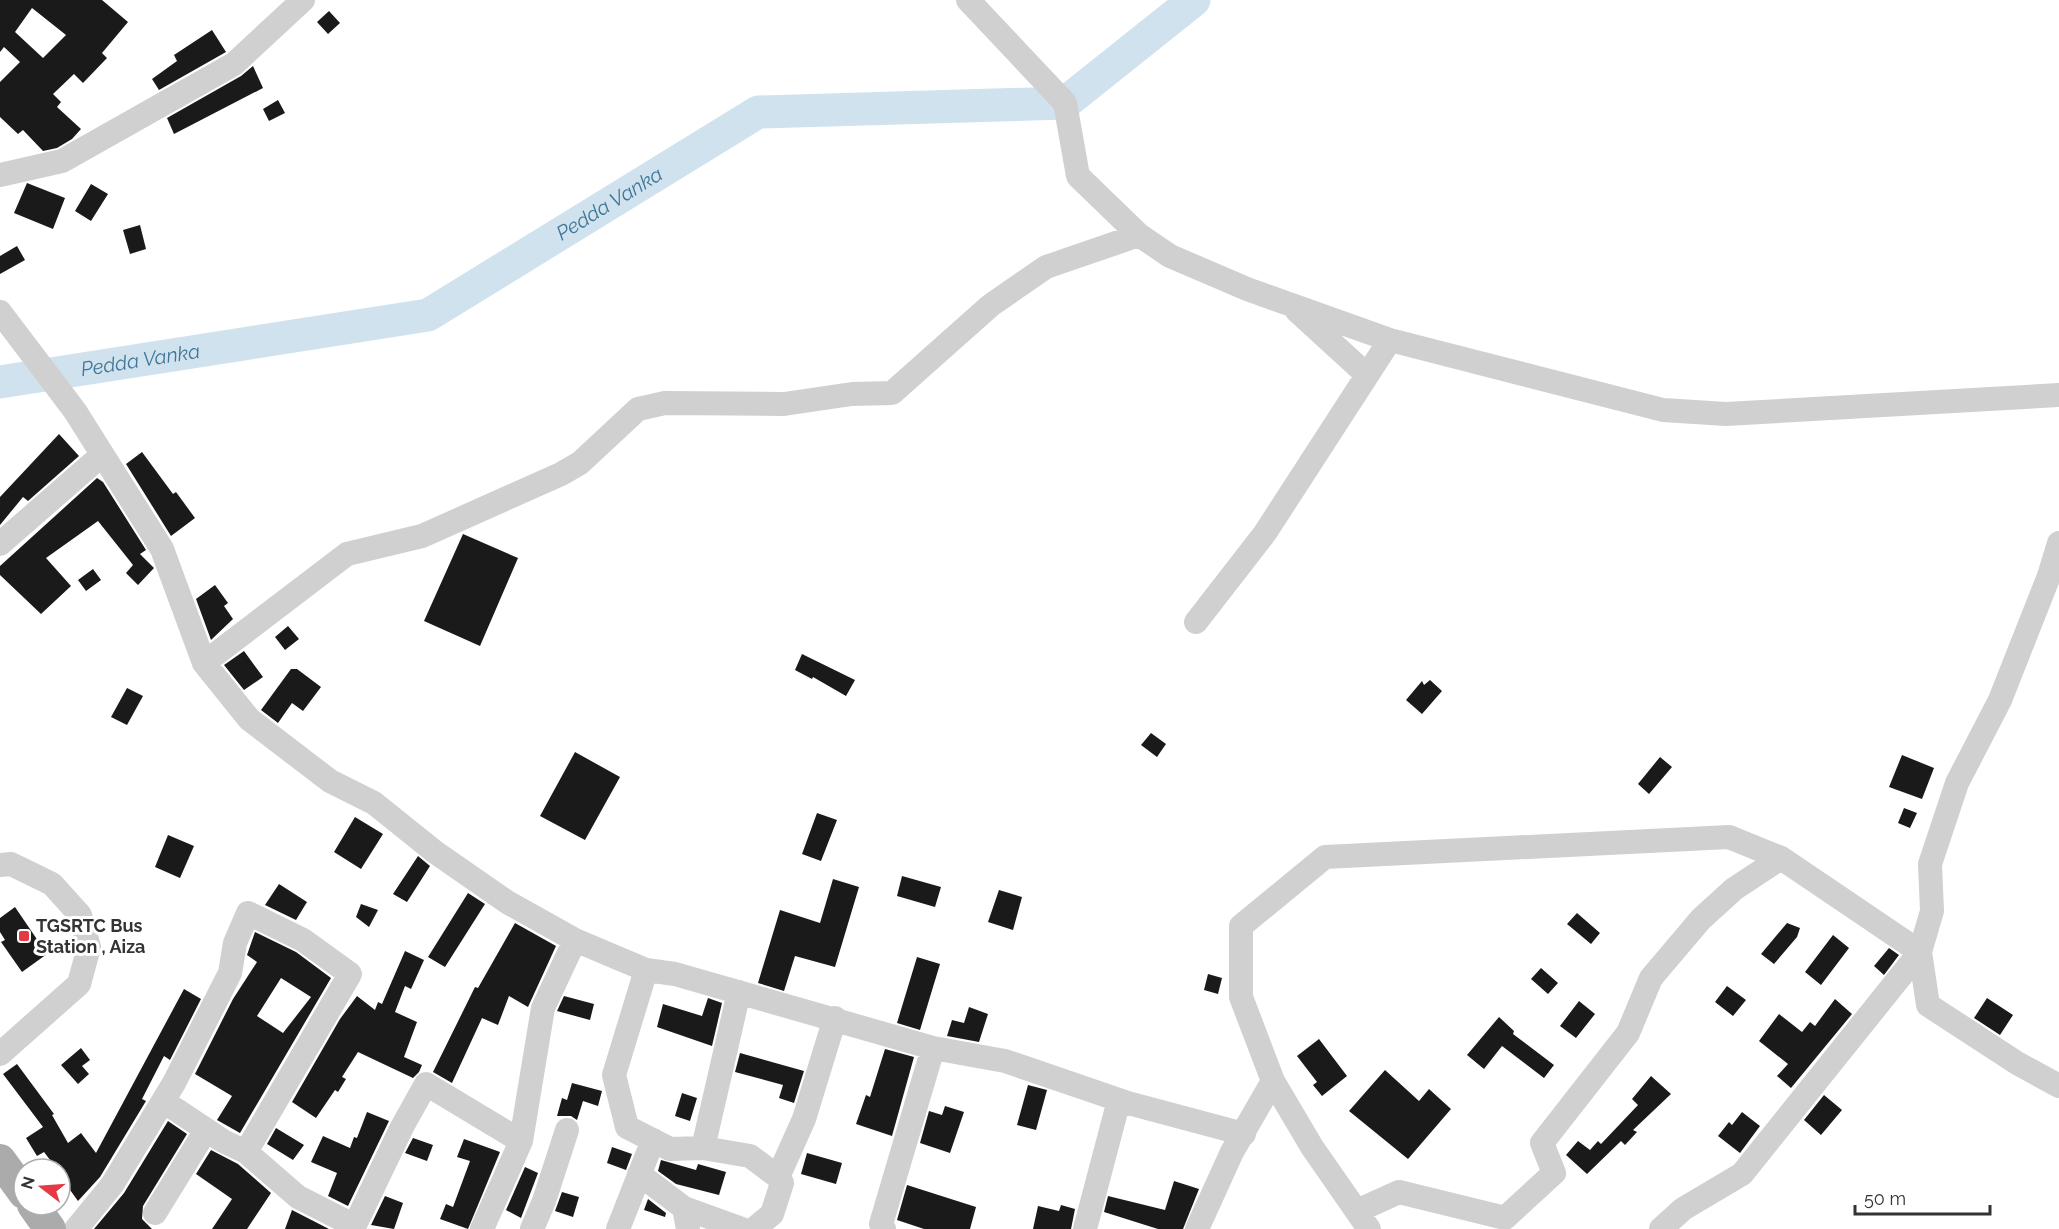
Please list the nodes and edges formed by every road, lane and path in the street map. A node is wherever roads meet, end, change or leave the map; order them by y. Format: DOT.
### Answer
graph roads {
  1 [pos="303,0"];
  2 [pos="968,0"];
  3 [pos="0,175"];
  4 [pos="1139,235"];
  5 [pos="1286,302"];
  6 [pos="0,312"];
  7 [pos="1390,340"];
  8 [pos="1367,375"];
  9 [pos="2059,395"];
  10 [pos="102,455"];
  11 [pos="2059,543"];
  12 [pos="0,544"];
  13 [pos="1196,622"];
  14 [pos="204,663"];
  15 [pos="1780,858"];
  16 [pos="0,865"];
  17 [pos="574,940"];
  18 [pos="1920,952"];
  19 [pos="646,970"];
  20 [pos="1889,990"];
  21 [pos="739,992"];
  22 [pos="1928,1005"];
  23 [pos="835,1018"];
  24 [pos="933,1048"];
  25 [pos="0,1054"];
  26 [pos="1273,1081"];
  27 [pos="2059,1086"];
  28 [pos="1119,1100"];
  29 [pos="163,1101"];
  30 [pos="206,1130"];
  31 [pos="567,1130"];
  32 [pos="1244,1134"];
  33 [pos="653,1140"];
  34 [pos="521,1141"];
  35 [pos="703,1148"];
  36 [pos="246,1152"];
  37 [pos="639,1174"];
  38 [pos="778,1177"];
  39 [pos="155,1213"];
  40 [pos="686,1219"];
  41 [pos="1363,1220"];
  42 [pos="354,1227"];
  43 [pos="76,1229"];
  44 [pos="482,1229"];
  45 [pos="531,1229"];
  46 [pos="618,1229"];
  47 [pos="742,1229"];
  48 [pos="754,1229"];
  49 [pos="884,1229"];
  50 [pos="1085,1229"];
  51 [pos="1197,1229"];
  52 [pos="1661,1229"];
  1 -- 3 [label="street"];
  2 -- 4 [label="street"];
  4 -- 5 [label="street"];
  4 -- 14 [label="street"];
  5 -- 7 [label="street"];
  5 -- 8 [label="street"];
  6 -- 10 [label="street"];
  7 -- 8 [label="street"];
  7 -- 9 [label="street"];
  8 -- 13 [label="street"];
  10 -- 12 [label="street"];
  10 -- 14 [label="street"];
  11 -- 18 [label="street"];
  14 -- 17 [label="street"];
  15 -- 18 [label="street"];
  15 -- 26 [label="street"];
  15 -- 41 [label="street"];
  16 -- 25 [label="street"];
  17 -- 19 [label="street"];
  17 -- 34 [label="street"];
  18 -- 20 [label="street"];
  18 -- 22 [label="street"];
  19 -- 21 [label="street"];
  19 -- 33 [label="street"];
  20 -- 22 [label="street"];
  20 -- 52 [label="street"];
  21 -- 23 [label="street"];
  21 -- 35 [label="street"];
  22 -- 27 [label="street"];
  23 -- 24 [label="street"];
  23 -- 38 [label="street"];
  24 -- 28 [label="street"];
  24 -- 49 [label="street"];
  26 -- 32 [label="street"];
  26 -- 41 [label="street"];
  28 -- 32 [label="street"];
  28 -- 50 [label="street"];
  29 -- 30 [label="street"];
  29 -- 36 [label="street"];
  29 -- 43 [label="street"];
  30 -- 36 [label="street"];
  30 -- 39 [label="street"];
  31 -- 45 [label="street"];
  32 -- 51 [label="street"];
  33 -- 35 [label="street"];
  33 -- 37 [label="street"];
  34 -- 42 [label="street"];
  34 -- 44 [label="street"];
  35 -- 38 [label="street"];
  36 -- 42 [label="street"];
  37 -- 40 [label="street"];
  37 -- 46 [label="street"];
  38 -- 48 [label="street"];
  40 -- 47 [label="street"];
}
